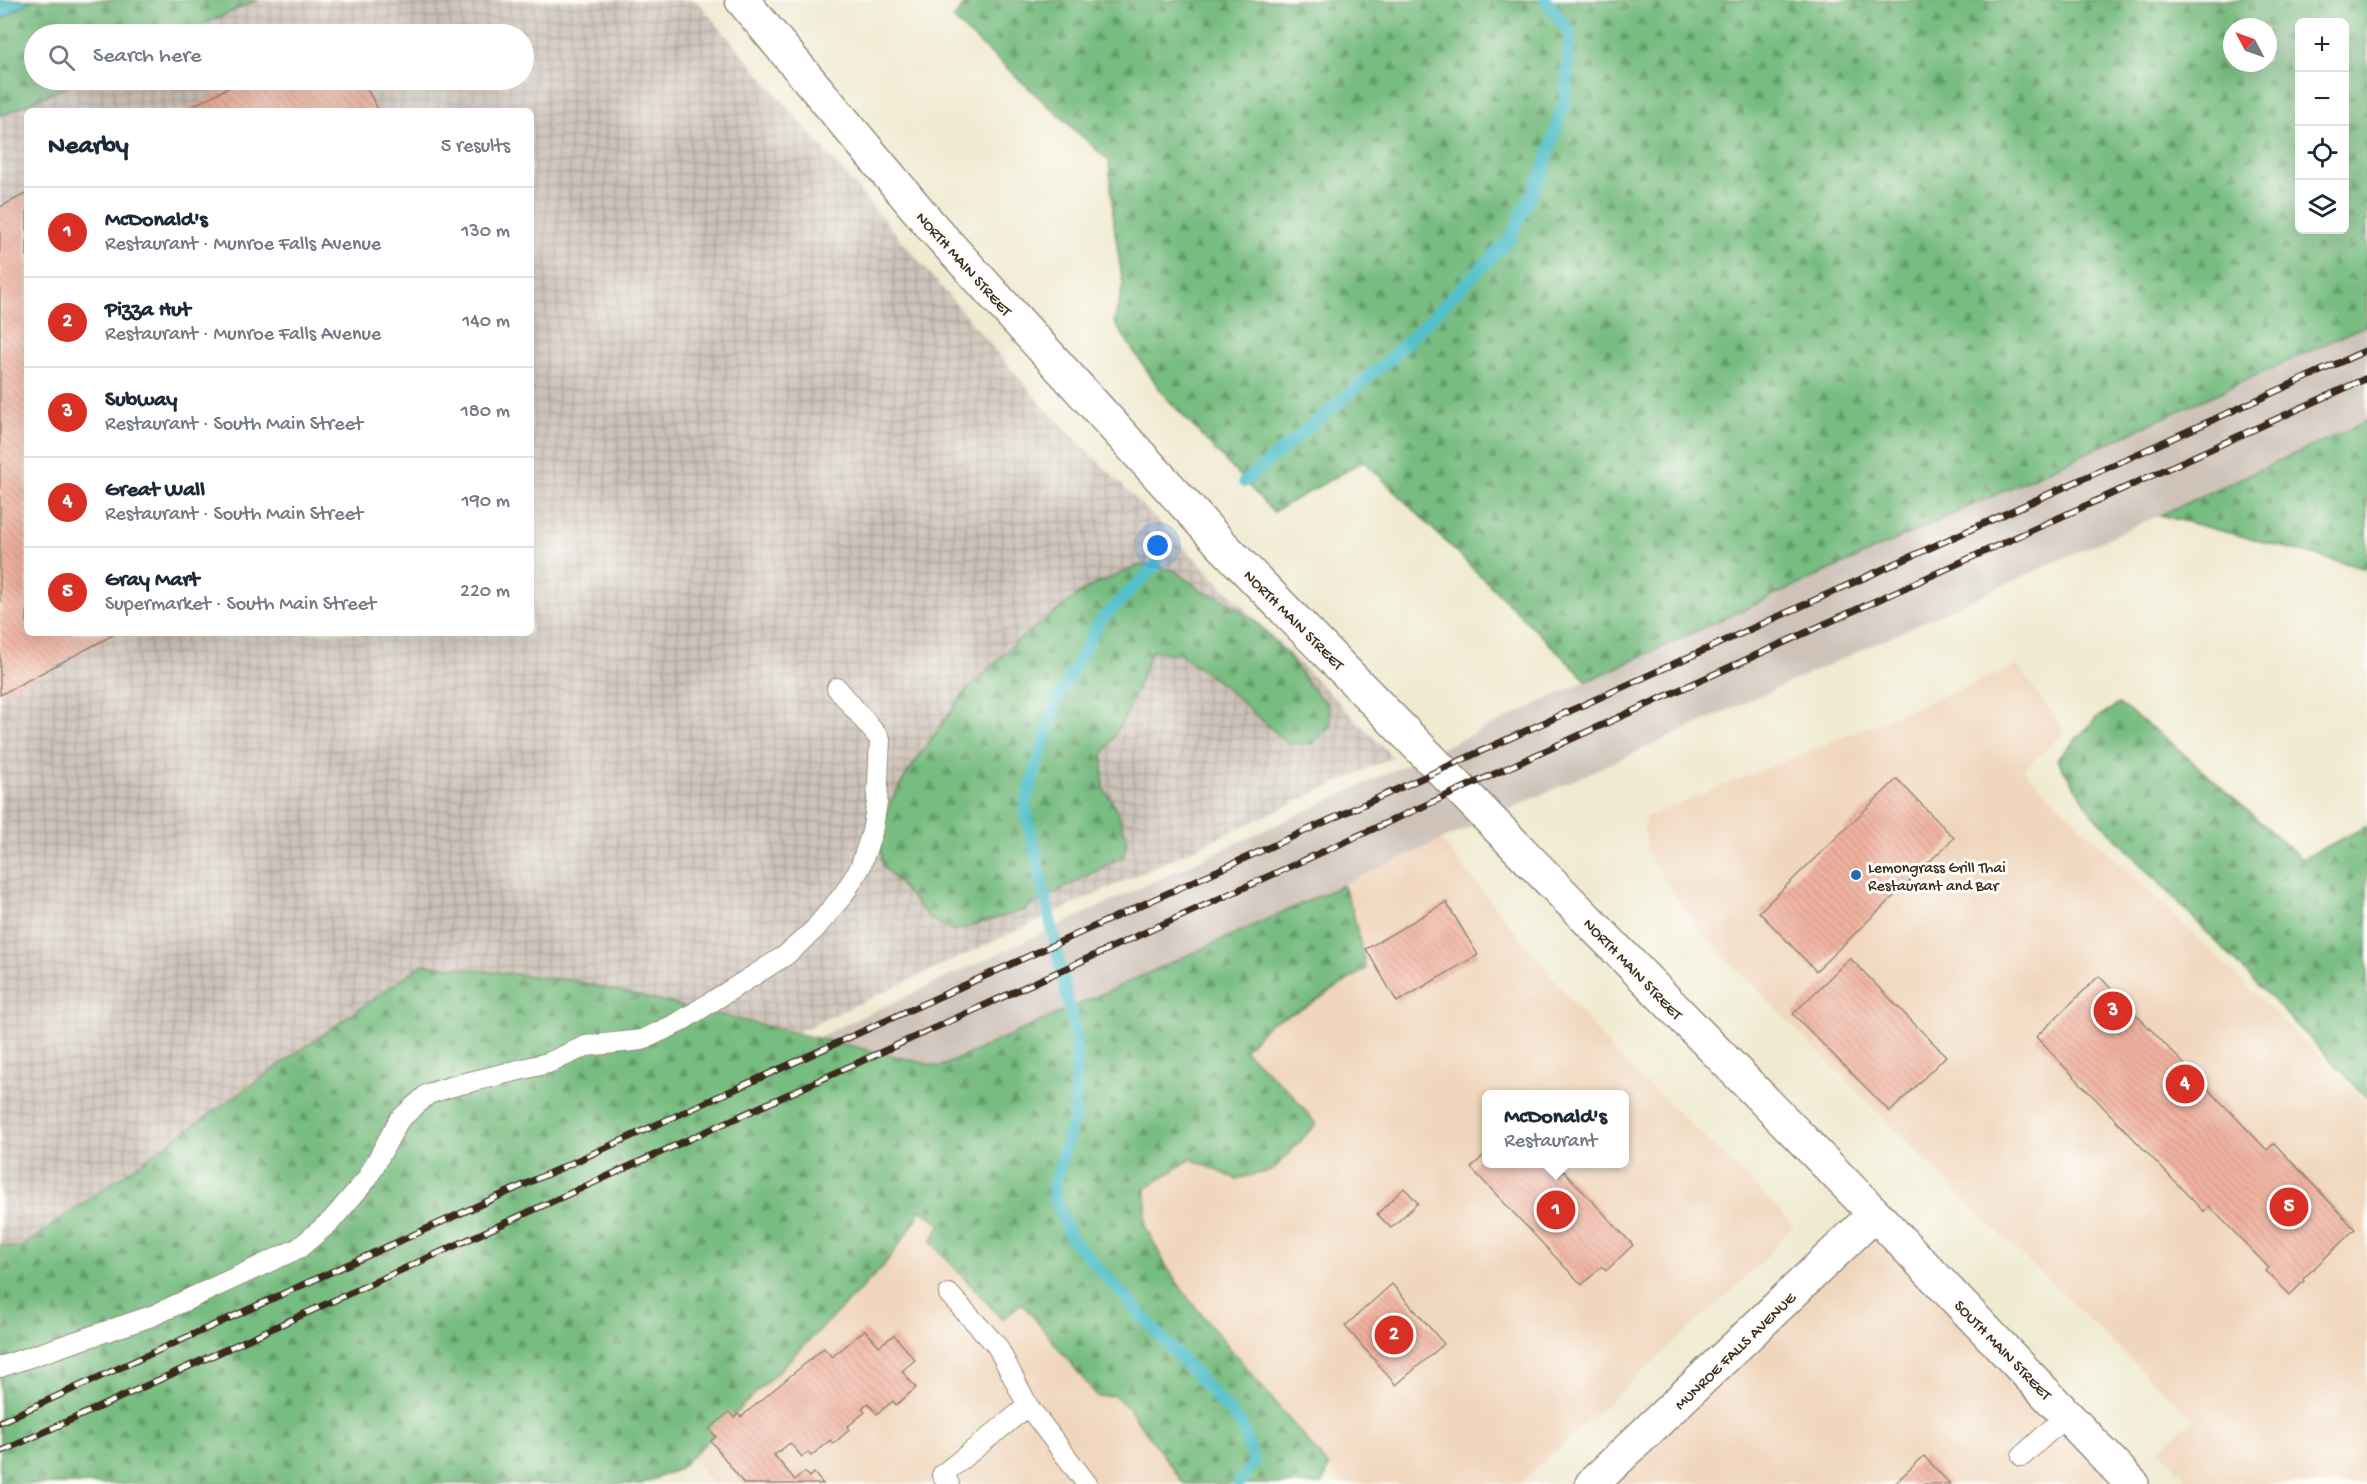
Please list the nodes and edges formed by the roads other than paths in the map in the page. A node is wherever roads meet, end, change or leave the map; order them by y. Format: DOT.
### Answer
graph roads {
  1 [pos="742,0"];
  2 [pos="837,688"];
  3 [pos="1875,1214"];
  4 [pos="949,1294"];
  5 [pos="0,1367"];
  6 [pos="1028,1406"];
  7 [pos="2067,1415"];
  8 [pos="2022,1456"];
  9 [pos="949,1484"];
  10 [pos="1088,1484"];
  11 [pos="1592,1484"];
  12 [pos="2132,1484"];
  1 -- 3 [label="main road, NORTH MAIN STREET"];
  2 -- 5 [label="lane"];
  3 -- 7 [label="main road, SOUTH MAIN STREET"];
  3 -- 11 [label="main road, MUNROE FALLS AVENUE"];
  4 -- 6 [label="lane"];
  6 -- 9 [label="lane"];
  6 -- 10 [label="lane"];
  7 -- 8 [label="lane"];
  7 -- 12 [label="main road, SOUTH MAIN STREET"];
}
